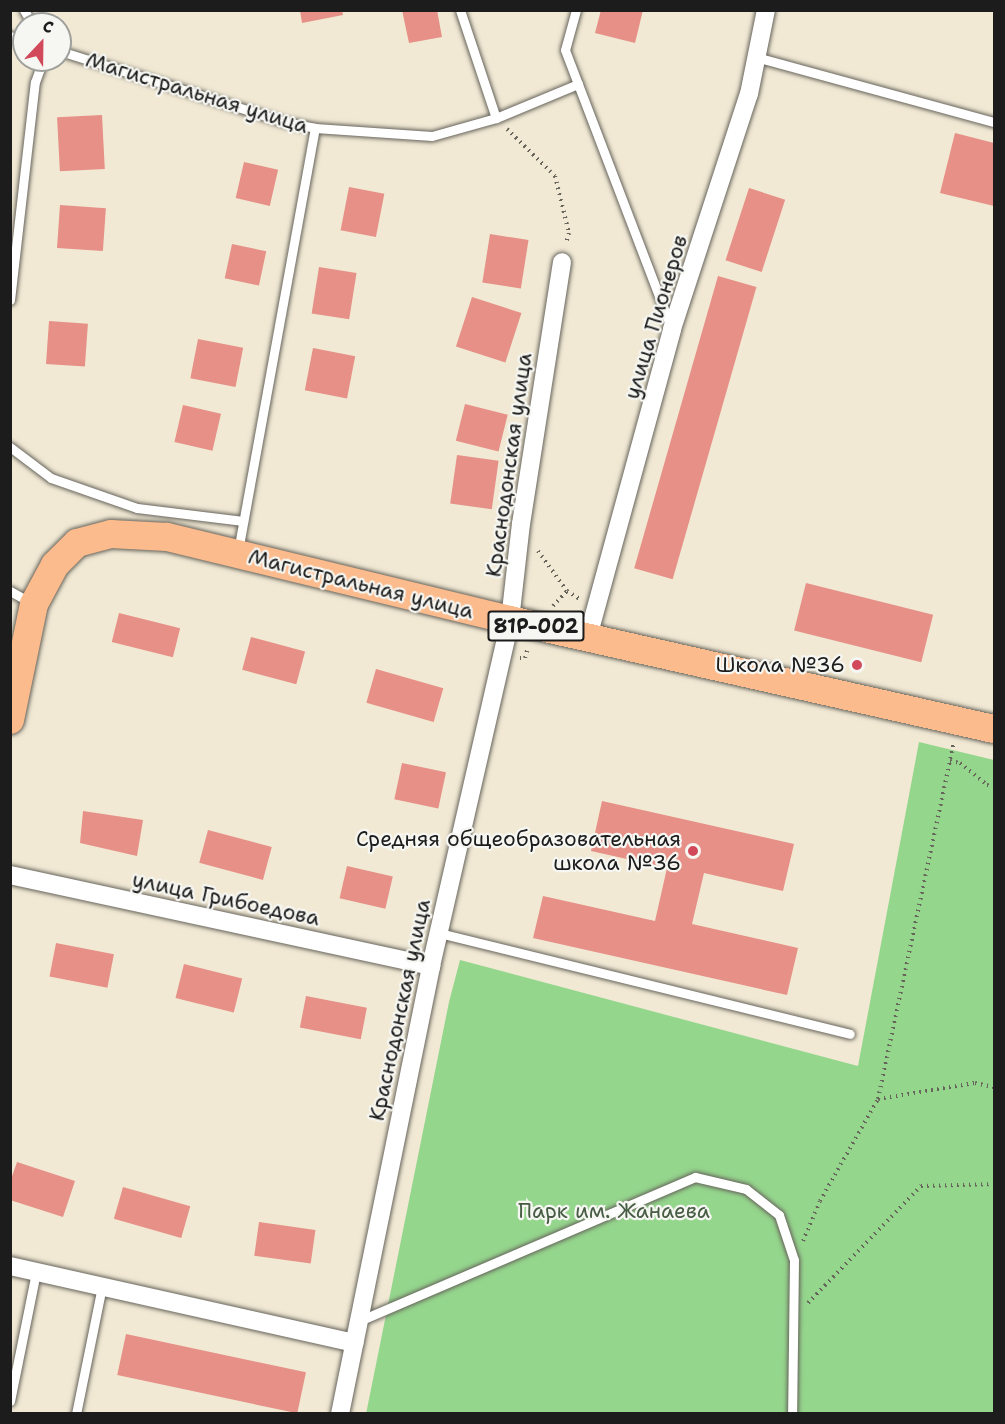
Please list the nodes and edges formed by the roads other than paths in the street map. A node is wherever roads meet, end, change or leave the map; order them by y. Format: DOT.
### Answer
graph roads {
  1 [pos="460,10"];
  2 [pos="576,10"];
  3 [pos="766,10"];
  4 [pos="72,55"];
  5 [pos="756,57"];
  6 [pos="39,72"];
  7 [pos="578,84"];
  8 [pos="496,118"];
  9 [pos="994,122"];
  10 [pos="315,128"];
  11 [pos="562,262"];
  12 [pos="10,300"];
  13 [pos="672,329"];
  14 [pos="10,447"];
  15 [pos="243,521"];
  16 [pos="237,554"];
  17 [pos="22,597"];
  18 [pos="510,620"];
  19 [pos="588,637"];
  20 [pos="10,720"];
  21 [pos="994,729"];
  22 [pos="10,875"];
  23 [pos="439,933"];
  24 [pos="431,966"];
  25 [pos="850,1034"];
  26 [pos="10,1266"];
  27 [pos="36,1272"];
  28 [pos="102,1286"];
  29 [pos="359,1321"];
  30 [pos="354,1343"];
  31 [pos="10,1401"];
  32 [pos="76,1413"];
  33 [pos="340,1413"];
  34 [pos="792,1413"];
  1 -- 8 [label="lane"];
  2 -- 7 [label="lane"];
  3 -- 5 [label="street, улица Пионеров"];
  4 -- 10 [label="lane, Магистральная улица"];
  5 -- 9 [label="lane"];
  5 -- 13 [label="street, улица Пионеров"];
  6 -- 12 [label="lane"];
  7 -- 8 [label="lane, Магистральная улица"];
  7 -- 13 [label="lane"];
  8 -- 10 [label="lane, Магистральная улица"];
  10 -- 15 [label="lane"];
  11 -- 18 [label="street, Краснодонская улица"];
  13 -- 19 [label="street, улица Пионеров"];
  14 -- 15 [label="lane"];
  15 -- 16 [label="lane"];
  16 -- 17 [label="main road, Магистральная улица / 81Р-002"];
  16 -- 18 [label="main road, Магистральная улица / 81Р-002"];
  17 -- 20 [label="main road"];
  18 -- 19 [label="main road, Магистральная улица / 81Р-002"];
  18 -- 23 [label="street, Краснодонская улица"];
  19 -- 21 [label="main road, Магистральная улица / 81Р-002"];
  22 -- 24 [label="street, улица Грибоедова"];
  23 -- 24 [label="street, Краснодонская улица"];
  23 -- 25 [label="lane"];
  24 -- 29 [label="street, Краснодонская улица"];
  26 -- 27 [label="street"];
  27 -- 28 [label="street"];
  27 -- 31 [label="lane"];
  28 -- 30 [label="street"];
  28 -- 32 [label="lane"];
  29 -- 30 [label="street, Краснодонская улица"];
  29 -- 34 [label="lane"];
  30 -- 33 [label="street, Краснодонская улица"];
}
